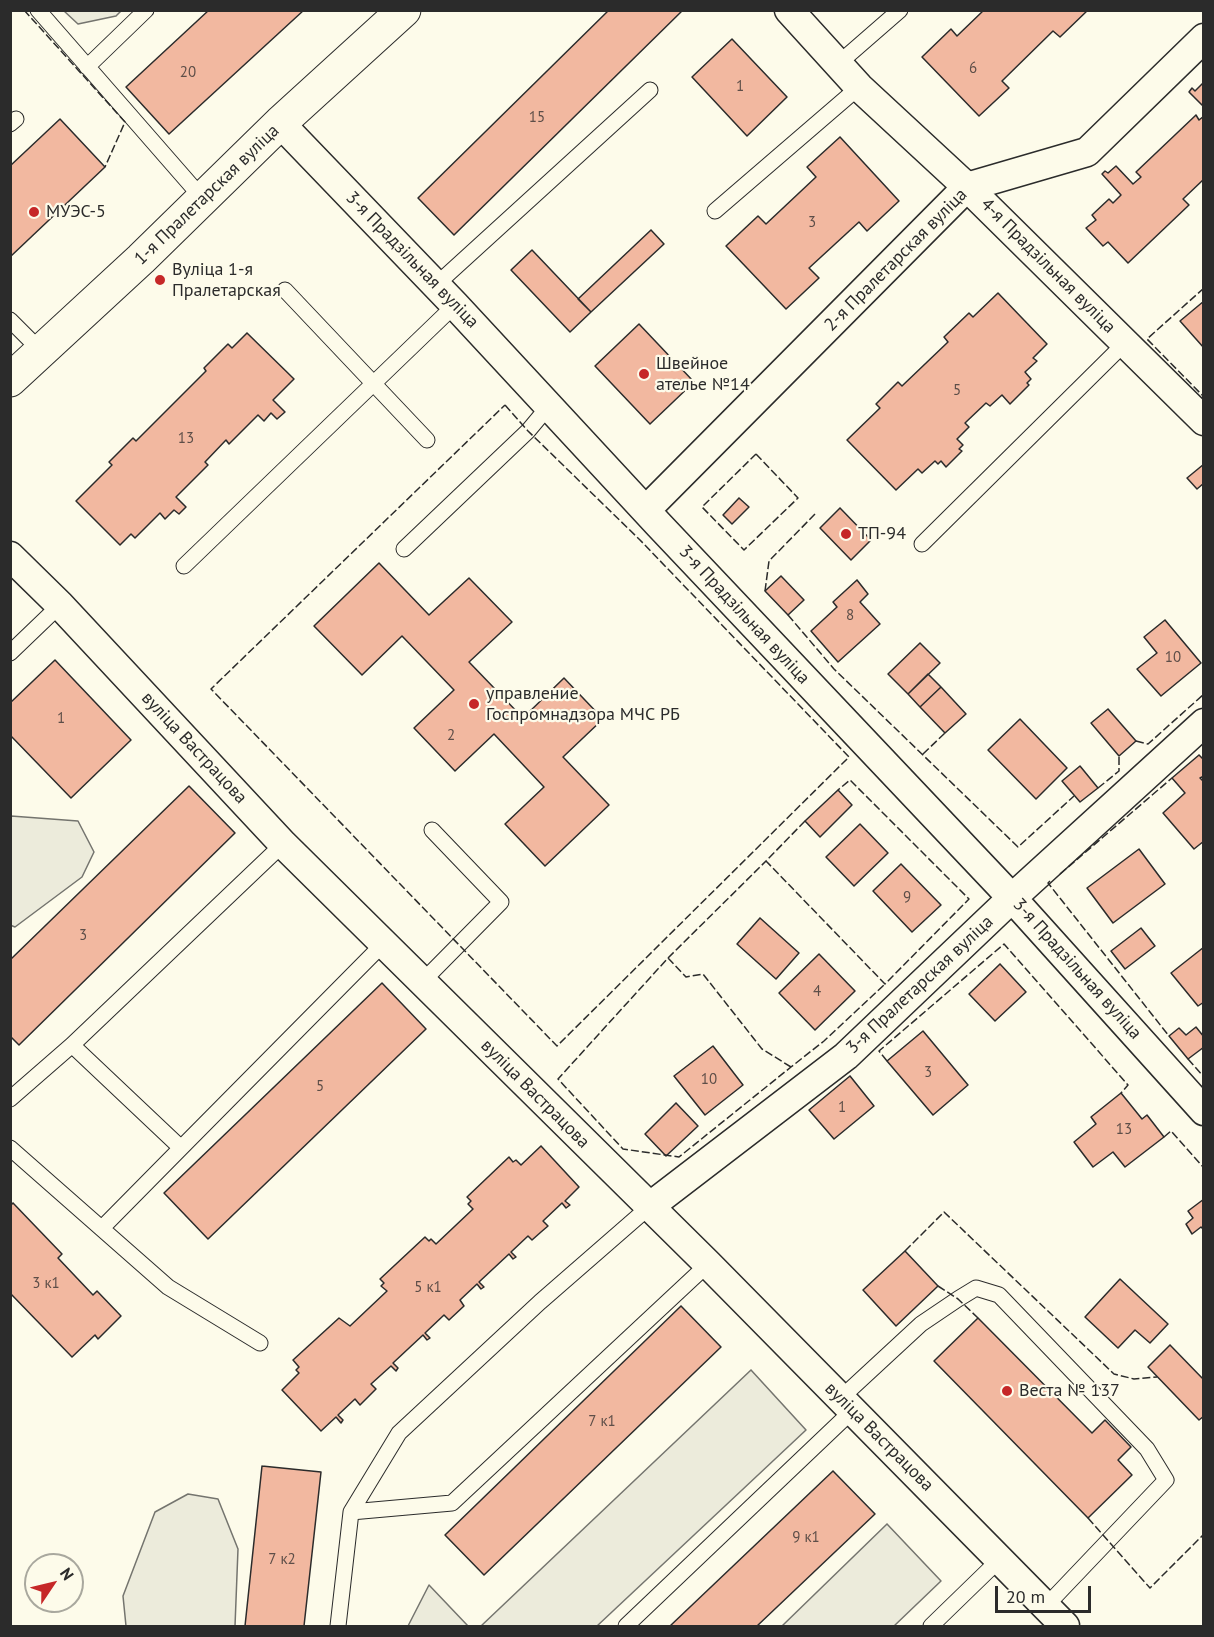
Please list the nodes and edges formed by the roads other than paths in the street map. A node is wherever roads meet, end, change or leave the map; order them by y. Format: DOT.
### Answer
graph roads {
  1 [pos="38,10"];
  2 [pos="146,10"];
  3 [pos="404,10"];
  4 [pos="789,10"];
  5 [pos="900,10"];
  6 [pos="1203,38"];
  7 [pos="838,64"];
  8 [pos="87,67"];
  9 [pos="859,87"];
  10 [pos="650,90"];
  11 [pos="280,123"];
  12 [pos="968,187"];
  13 [pos="203,199"];
  14 [pos="715,211"];
  15 [pos="285,290"];
  16 [pos="446,295"];
  17 [pos="10,320"];
  18 [pos="1125,343"];
  19 [pos="41,351"];
  20 [pos="10,380"];
  21 [pos="373,383"];
  22 [pos="548,407"];
  23 [pos="1203,421"];
  24 [pos="427,440"];
  25 [pos="646,510"];
  26 [pos="922,544"];
  27 [pos="404,549"];
  28 [pos="10,556"];
  29 [pos="184,567"];
  30 [pos="60,605"];
  31 [pos="10,653"];
  32 [pos="1203,723"];
  33 [pos="432,830"];
  34 [pos="283,844"];
  35 [pos="1012,898"];
  36 [pos="383,944"];
  37 [pos="422,981"];
  38 [pos="72,1045"];
  39 [pos="10,1099"];
  40 [pos="1203,1111"];
  41 [pos="10,1148"];
  42 [pos="181,1148"];
  43 [pos="649,1208"];
  44 [pos="102,1228"];
  45 [pos="708,1264"];
  46 [pos="260,1343"];
  47 [pos="847,1404"];
  48 [pos="351,1512"];
  49 [pos="1000,1559"];
  50 [pos="1046,1606"];
  51 [pos="338,1626"];
  52 [pos="626,1626"];
  53 [pos="931,1626"];
  54 [pos="1065,1626"];
  1 -- 8 [label="lane"];
  2 -- 8 [label="lane"];
  3 -- 11 [label="main road, 1-я Пралетарская вуліца"];
  4 -- 7 [label="street, 4-я Прадзільная вуліца"];
  5 -- 7 [label="lane"];
  6 -- 12 [label="street, 2-я Пралетарская вуліца"];
  7 -- 9 [label="street, 4-я Прадзільная вуліца"];
  8 -- 13 [label="lane"];
  9 -- 12 [label="street, 4-я Прадзільная вуліца"];
  9 -- 14 [label="lane"];
  10 -- 16 [label="lane"];
  11 -- 13 [label="main road, 1-я Пралетарская вуліца"];
  11 -- 16 [label="street, 3-я Прадзільная вуліца"];
  12 -- 18 [label="street, 4-я Прадзільная вуліца"];
  12 -- 25 [label="street, 2-я Пралетарская вуліца"];
  13 -- 19 [label="main road, 1-я Пралетарская вуліца"];
  15 -- 21 [label="lane"];
  16 -- 21 [label="lane"];
  16 -- 22 [label="street, 3-я Прадзільная вуліца"];
  17 -- 19 [label="lane"];
  18 -- 23 [label="street, 4-я Прадзільная вуліца"];
  18 -- 26 [label="lane"];
  19 -- 20 [label="main road, 1-я Пралетарская вуліца"];
  21 -- 24 [label="lane"];
  21 -- 29 [label="lane"];
  22 -- 25 [label="street, 3-я Прадзільная вуліца"];
  22 -- 27 [label="lane"];
  25 -- 35 [label="street, 3-я Прадзільная вуліца"];
  28 -- 30 [label="street, вуліца Вастрацова"];
  30 -- 31 [label="lane"];
  30 -- 34 [label="street, вуліца Вастрацова"];
  32 -- 35 [label="street, 3-я Пралетарская вуліца"];
  33 -- 37 [label="lane"];
  34 -- 36 [label="street, вуліца Вастрацова"];
  34 -- 38 [label="lane"];
  35 -- 40 [label="street, 3-я Прадзільная вуліца"];
  35 -- 43 [label="street, 3-я Пралетарская вуліца"];
  36 -- 37 [label="street, вуліца Вастрацова"];
  36 -- 42 [label="lane"];
  37 -- 43 [label="street, вуліца Вастрацова"];
  38 -- 39 [label="lane"];
  38 -- 42 [label="lane"];
  41 -- 44 [label="lane"];
  42 -- 44 [label="lane"];
  43 -- 45 [label="street, вуліца Вастрацова"];
  43 -- 48 [label="lane"];
  44 -- 46 [label="lane"];
  45 -- 47 [label="street, вуліца Вастрацова"];
  45 -- 48 [label="lane"];
  47 -- 49 [label="street, вуліца Вастрацова"];
  47 -- 50 [label="lane"];
  47 -- 52 [label="lane"];
  48 -- 51 [label="lane"];
  49 -- 50 [label="street, вуліца Вастрацова"];
  49 -- 53 [label="lane"];
  50 -- 54 [label="street, вуліца Вастрацова"];
}
